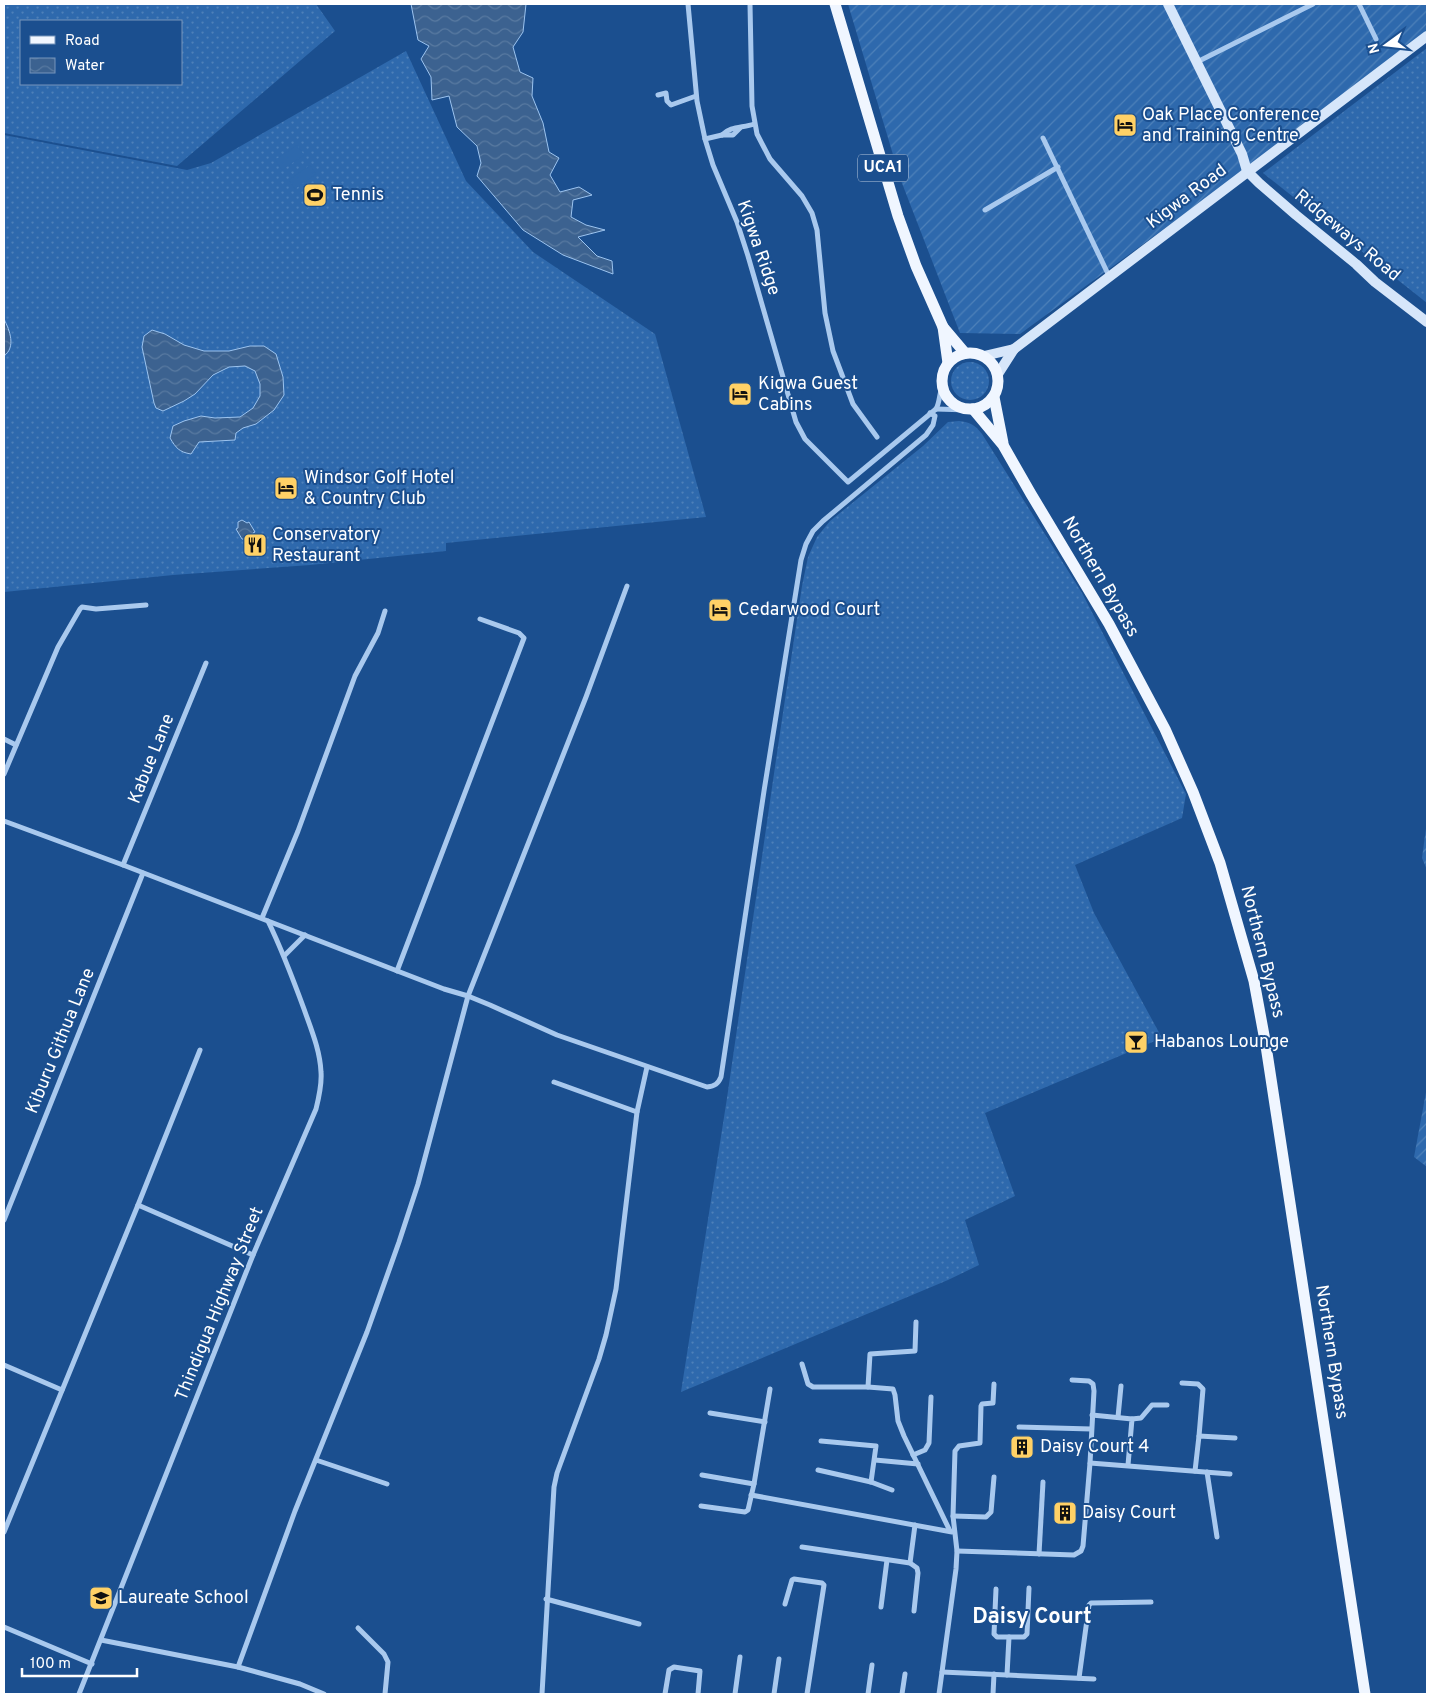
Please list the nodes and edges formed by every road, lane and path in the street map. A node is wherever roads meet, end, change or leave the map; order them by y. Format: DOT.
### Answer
graph roads {
  1 [pos="688,4"];
  2 [pos="750,4"];
  3 [pos="835,4"];
  4 [pos="1168,4"];
  5 [pos="1312,4"];
  6 [pos="1359,4"];
  7 [pos="1427,36"];
  8 [pos="1376,40"];
  9 [pos="1197,62"];
  10 [pos="658,95"];
  11 [pos="696,96"];
  12 [pos="754,124"];
  13 [pos="1043,138"];
  14 [pos="705,139"];
  15 [pos="1058,167"];
  16 [pos="1247,171"];
  17 [pos="985,210"];
  18 [pos="1109,276"];
  19 [pos="1427,322"];
  20 [pos="943,328"];
  21 [pos="1014,349"];
  22 [pos="965,353"];
  23 [pos="984,356"];
  24 [pos="948,362"];
  25 [pos="998,374"];
  26 [pos="942,387"];
  27 [pos="994,397"];
  28 [pos="936,409"];
  29 [pos="971,410"];
  30 [pos="930,413"];
  31 [pos="877,437"];
  32 [pos="1004,445"];
  33 [pos="628,586"];
  34 [pos="146,605"];
  35 [pos="385,611"];
  36 [pos="480,619"];
  37 [pos="206,663"];
  38 [pos="4,739"];
  39 [pos="16,744"];
  40 [pos="4,774"];
  41 [pos="4,821"];
  42 [pos="123,865"];
  43 [pos="143,873"];
  44 [pos="265,920"];
  45 [pos="305,935"];
  46 [pos="284,955"];
  47 [pos="397,971"];
  48 [pos="468,996"];
  49 [pos="200,1050"];
  50 [pos="647,1067"];
  51 [pos="554,1082"];
  52 [pos="637,1112"];
  53 [pos="138,1205"];
  54 [pos="4,1220"];
  55 [pos="254,1255"];
  56 [pos="916,1322"];
  57 [pos="802,1364"];
  58 [pos="4,1365"];
  59 [pos="1072,1380"];
  60 [pos="1182,1383"];
  61 [pos="994,1384"];
  62 [pos="1121,1386"];
  63 [pos="868,1387"];
  64 [pos="770,1389"];
  65 [pos="62,1390"];
  66 [pos="930,1397"];
  67 [pos="1167,1405"];
  68 [pos="710,1413"];
  69 [pos="1092,1415"];
  70 [pos="1118,1417"];
  71 [pos="1132,1419"];
  72 [pos="765,1422"];
  73 [pos="1019,1427"];
  74 [pos="1091,1429"];
  75 [pos="1199,1436"];
  76 [pos="1235,1438"];
  77 [pos="821,1441"];
  78 [pos="913,1455"];
  79 [pos="316,1460"];
  80 [pos="875,1460"];
  81 [pos="1090,1463"];
  82 [pos="918,1464"];
  83 [pos="1128,1465"];
  84 [pos="818,1470"];
  85 [pos="1196,1471"];
  86 [pos="1207,1472"];
  87 [pos="1230,1474"];
  88 [pos="702,1475"];
  89 [pos="994,1477"];
  90 [pos="871,1482"];
  91 [pos="1043,1482"];
  92 [pos="387,1484"];
  93 [pos="754,1484"];
  94 [pos="892,1490"];
  95 [pos="751,1496"];
  96 [pos="701,1506"];
  97 [pos="953,1516"];
  98 [pos="915,1525"];
  99 [pos="4,1532"];
  100 [pos="952,1532"];
  101 [pos="1217,1537"];
  102 [pos="802,1546"];
  103 [pos="957,1551"];
  104 [pos="1039,1554"];
  105 [pos="886,1560"];
  106 [pos="910,1564"];
  107 [pos="1029,1588"];
  108 [pos="996,1590"];
  109 [pos="546,1599"];
  110 [pos="1151,1602"];
  111 [pos="786,1604"];
  112 [pos="881,1607"];
  113 [pos="914,1611"];
  114 [pos="639,1624"];
  115 [pos="4,1628"];
  116 [pos="358,1628"];
  117 [pos="1009,1637"];
  118 [pos="101,1640"];
  119 [pos="740,1657"];
  120 [pos="779,1659"];
  121 [pos="92,1664"];
  122 [pos="872,1665"];
  123 [pos="238,1667"];
  124 [pos="942,1672"];
  125 [pos="905,1674"];
  126 [pos="994,1674"];
  127 [pos="1007,1674"];
  128 [pos="1079,1678"];
  129 [pos="1094,1680"];
  130 [pos="79,1694"];
  131 [pos="324,1694"];
  132 [pos="385,1694"];
  133 [pos="542,1694"];
  134 [pos="665,1694"];
  135 [pos="698,1694"];
  136 [pos="735,1694"];
  137 [pos="774,1694"];
  138 [pos="807,1694"];
  139 [pos="868,1694"];
  140 [pos="902,1694"];
  141 [pos="939,1694"];
  142 [pos="993,1694"];
  143 [pos="1365,1694"];
  1 -- 11 [label="street, Kigwa Ridge"];
  2 -- 12 [label="street"];
  3 -- 20 [label="main road, UCA1"];
  4 -- 9 [label="street"];
  5 -- 9 [label="street"];
  6 -- 8 [label="street"];
  7 -- 16 [label="street, Kigwa Road"];
  9 -- 16 [label="street"];
  10 -- 11 [label="street"];
  11 -- 14 [label="street, Kigwa Ridge"];
  12 -- 14 [label="street"];
  12 -- 31 [label="street"];
  13 -- 15 [label="street"];
  14 -- 30 [label="street, Kigwa Ridge"];
  15 -- 17 [label="street"];
  15 -- 18 [label="street"];
  16 -- 18 [label="street, Kigwa Road"];
  16 -- 19 [label="street, Ridgeways Road"];
  18 -- 21 [label="street, Kigwa Road"];
  20 -- 22 [label="main road, UCA1"];
  20 -- 24 [label="main road, UCA1"];
  21 -- 23 [label="street"];
  21 -- 25 [label="street"];
  22 -- 23 [label="main road"];
  22 -- 24 [label="main road"];
  23 -- 25 [label="main road"];
  24 -- 26 [label="main road"];
  25 -- 27 [label="main road"];
  26 -- 28 [label="street"];
  26 -- 29 [label="main road"];
  27 -- 29 [label="main road"];
  27 -- 32 [label="main road"];
  28 -- 29 [label="street"];
  28 -- 30 [label="street"];
  29 -- 32 [label="main road"];
  30 -- 50 [label="street"];
  32 -- 143 [label="main road, Northern Bypass"];
  33 -- 48 [label="street"];
  34 -- 39 [label="street"];
  35 -- 44 [label="street"];
  36 -- 47 [label="street"];
  37 -- 42 [label="street, Kabue Lane"];
  38 -- 39 [label="street"];
  39 -- 40 [label="street"];
  41 -- 42 [label="street"];
  42 -- 43 [label="street"];
  43 -- 44 [label="street"];
  43 -- 54 [label="street, Kiburu Githua Lane"];
  44 -- 45 [label="street"];
  44 -- 46 [label="street, Thindigua Highway Street"];
  45 -- 46 [label="street"];
  45 -- 47 [label="street"];
  46 -- 55 [label="street, Thindigua Highway Street"];
  47 -- 48 [label="street"];
  48 -- 50 [label="street"];
  48 -- 79 [label="street"];
  49 -- 53 [label="street"];
  50 -- 52 [label="street"];
  51 -- 52 [label="street"];
  52 -- 109 [label="street"];
  53 -- 55 [label="street"];
  53 -- 65 [label="street"];
  55 -- 118 [label="street, Thindigua Highway Street"];
  56 -- 63 [label="street"];
  57 -- 63 [label="street"];
  58 -- 65 [label="street"];
  59 -- 69 [label="street"];
  60 -- 75 [label="street"];
  61 -- 97 [label="street"];
  62 -- 70 [label="street"];
  63 -- 78 [label="street"];
  64 -- 72 [label="street"];
  65 -- 99 [label="street"];
  66 -- 78 [label="street"];
  67 -- 71 [label="street"];
  68 -- 72 [label="street"];
  69 -- 70 [label="street"];
  69 -- 74 [label="street"];
  70 -- 71 [label="street"];
  71 -- 83 [label="street"];
  72 -- 93 [label="street"];
  73 -- 74 [label="street"];
  74 -- 81 [label="street"];
  75 -- 76 [label="street"];
  75 -- 85 [label="street"];
  77 -- 80 [label="street"];
  78 -- 82 [label="street"];
  79 -- 92 [label="street"];
  79 -- 123 [label="street"];
  80 -- 82 [label="street"];
  80 -- 90 [label="street"];
  81 -- 83 [label="street"];
  81 -- 104 [label="street"];
  82 -- 100 [label="street"];
  83 -- 85 [label="street"];
  84 -- 90 [label="street"];
  85 -- 86 [label="street"];
  86 -- 87 [label="street"];
  86 -- 101 [label="street"];
  88 -- 93 [label="street"];
  89 -- 97 [label="street"];
  90 -- 94 [label="street"];
  91 -- 104 [label="street"];
  93 -- 95 [label="street"];
  95 -- 96 [label="street"];
  95 -- 98 [label="street"];
  97 -- 100 [label="street"];
  98 -- 100 [label="street"];
  98 -- 106 [label="street"];
  100 -- 103 [label="street"];
  102 -- 105 [label="street"];
  103 -- 104 [label="street"];
  103 -- 124 [label="street"];
  105 -- 106 [label="street"];
  105 -- 112 [label="street"];
  106 -- 113 [label="street"];
  107 -- 117 [label="street"];
  108 -- 117 [label="street"];
  109 -- 114 [label="street"];
  109 -- 133 [label="street"];
  110 -- 128 [label="street"];
  111 -- 138 [label="street"];
  115 -- 121 [label="street"];
  116 -- 132 [label="street"];
  117 -- 127 [label="street"];
  118 -- 121 [label="street, Thindigua Highway Street"];
  118 -- 123 [label="street"];
  119 -- 136 [label="street"];
  120 -- 137 [label="street"];
  121 -- 130 [label="street, Thindigua Highway Street"];
  122 -- 139 [label="street"];
  123 -- 131 [label="street"];
  124 -- 126 [label="street"];
  124 -- 141 [label="street"];
  125 -- 140 [label="street"];
  126 -- 127 [label="street"];
  126 -- 142 [label="street"];
  127 -- 128 [label="street"];
  128 -- 129 [label="street"];
  134 -- 135 [label="street"];
}
